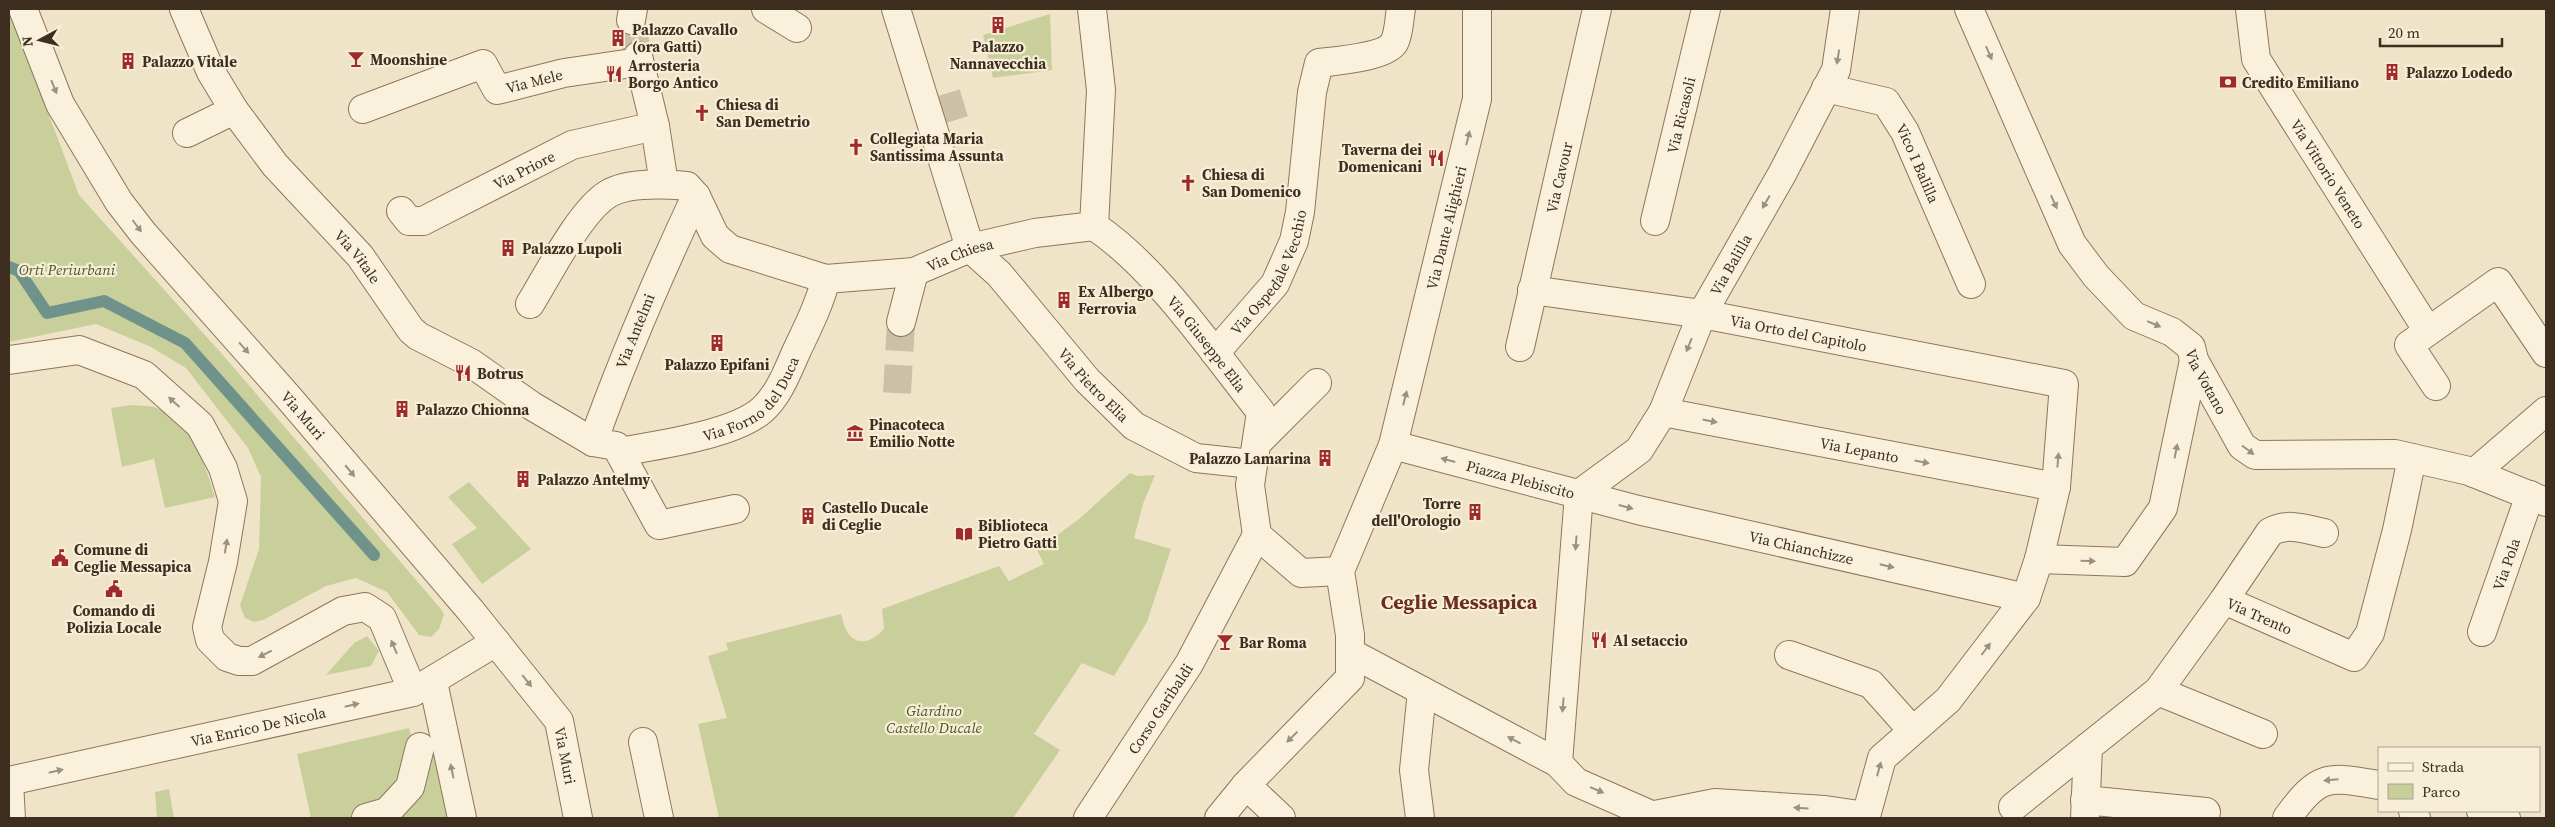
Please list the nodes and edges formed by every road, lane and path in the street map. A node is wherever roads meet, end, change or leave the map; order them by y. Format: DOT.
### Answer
graph roads {
  1 [pos="23,9"];
  2 [pos="766,9"];
  3 [pos="896,9"];
  4 [pos="1092,9"];
  5 [pos="1401,9"];
  6 [pos="1477,9"];
  7 [pos="1597,9"];
  8 [pos="1706,9"];
  9 [pos="1846,9"];
  10 [pos="1969,9"];
  11 [pos="2250,9"];
  12 [pos="187,18"];
  13 [pos="798,28"];
  14 [pos="1826,88"];
  15 [pos="363,108"];
  16 [pos="234,110"];
  17 [pos="655,126"];
  18 [pos="187,133"];
  19 [pos="664,184"];
  20 [pos="696,196"];
  21 [pos="401,212"];
  22 [pos="1655,221"];
  23 [pos="1094,226"];
  24 [pos="970,248"];
  25 [pos="914,272"];
  26 [pos="826,279"];
  27 [pos="1971,284"];
  28 [pos="1532,290"];
  29 [pos="530,304"];
  30 [pos="1702,314"];
  31 [pos="901,322"];
  32 [pos="2428,332"];
  33 [pos="1520,347"];
  34 [pos="1215,353"];
  35 [pos="2546,353"];
  36 [pos="9,360"];
  37 [pos="2194,360"];
  38 [pos="1317,383"];
  39 [pos="2436,386"];
  40 [pos="2546,411"];
  41 [pos="1663,412"];
  42 [pos="593,442"];
  43 [pos="1393,445"];
  44 [pos="620,452"];
  45 [pos="1255,453"];
  46 [pos="2412,458"];
  47 [pos="2471,472"];
  48 [pos="2056,487"];
  49 [pos="1579,494"];
  50 [pos="2538,499"];
  51 [pos="735,509"];
  52 [pos="2324,533"];
  53 [pos="1257,534"];
  54 [pos="2040,559"];
  55 [pos="1340,571"];
  56 [pos="2026,598"];
  57 [pos="2224,600"];
  58 [pos="2482,632"];
  59 [pos="496,642"];
  60 [pos="1351,653"];
  61 [pos="1789,655"];
  62 [pos="423,687"];
  63 [pos="2158,691"];
  64 [pos="1422,692"];
  65 [pos="1912,730"];
  66 [pos="2263,734"];
  67 [pos="643,742"];
  68 [pos="2088,747"];
  69 [pos="420,748"];
  70 [pos="1558,763"];
  71 [pos="9,782"];
  72 [pos="1246,785"];
  73 [pos="2378,785"];
  74 [pos="2013,808"];
  75 [pos="2085,809"];
  76 [pos="2206,812"];
  77 [pos="2485,812"];
  78 [pos="1657,817"];
  79 [pos="1868,817"];
  80 [pos="11,818"];
  81 [pos="366,818"];
  82 [pos="462,818"];
  83 [pos="578,818"];
  84 [pos="659,818"];
  85 [pos="1088,818"];
  86 [pos="1219,818"];
  87 [pos="1281,818"];
  88 [pos="1420,818"];
  89 [pos="2287,818"];
  90 [pos="2506,818"];
  1 -- 59 [label="street, Via Muri, one-way"];
  2 -- 13 [label="street"];
  3 -- 24 [label="street"];
  4 -- 23 [label="street"];
  5 -- 34 [label="street, Via Ospedale Vecchio"];
  43 -- 6 [label="street, Via Dante Alighieri, one-way"];
  7 -- 28 [label="street, Via Cavour"];
  8 -- 22 [label="street, Via Ricasoli"];
  9 -- 14 [label="street, Via Balilla, one-way"];
  10 -- 37 [label="street, Via Votano, one-way"];
  11 -- 32 [label="street, Via Vittorio Veneto"];
  12 -- 16 [label="street, Via Vitale"];
  14 -- 27 [label="street, Vico I Balilla"];
  14 -- 30 [label="street, Via Balilla, one-way"];
  15 -- 17 [label="street, Via Mele"];
  16 -- 18 [label="street"];
  16 -- 42 [label="street, Via Vitale"];
  17 -- 19 [label="street, Via Mele"];
  17 -- 21 [label="street, Via Priore"];
  19 -- 20 [label="street"];
  19 -- 29 [label="street"];
  20 -- 26 [label="street"];
  20 -- 42 [label="street, Via Antelmi"];
  23 -- 24 [label="street, Via Chiesa"];
  23 -- 34 [label="street, Via Giuseppe Elia"];
  24 -- 25 [label="street, Via Chiesa"];
  24 -- 45 [label="street, Via Pietro Elia"];
  25 -- 26 [label="street, Via Chiesa"];
  25 -- 31 [label="street"];
  26 -- 44 [label="street, Via Forno del Duca"];
  28 -- 30 [label="street, Via Orto del Capitolo"];
  28 -- 33 [label="street, Via Cavour"];
  30 -- 41 [label="street, Via Balilla, one-way"];
  48 -- 30 [label="street, Via Orto del Capitolo, one-way"];
  32 -- 35 [label="street"];
  32 -- 39 [label="street"];
  34 -- 45 [label="street, Via Giuseppe Elia"];
  62 -- 36 [label="street, one-way"];
  37 -- 46 [label="street, Via Votano, one-way"];
  54 -- 37 [label="street, one-way"];
  38 -- 45 [label="street"];
  40 -- 47 [label="street"];
  41 -- 48 [label="street, Via Lepanto, one-way"];
  41 -- 49 [label="street, Via Balilla"];
  42 -- 44 [label="street"];
  49 -- 43 [label="street, Piazza Plebiscito, one-way"];
  43 -- 55 [label="street"];
  44 -- 51 [label="street"];
  45 -- 53 [label="street, Via Giuseppe Elia"];
  46 -- 47 [label="street, Via Votano"];
  46 -- 57 [label="street, Via Trento"];
  47 -- 50 [label="street, Via Votano"];
  48 -- 54 [label="street"];
  49 -- 56 [label="street, Via Chianchizze, one-way"];
  49 -- 70 [label="street, Piazza Plebiscito, one-way"];
  50 -- 58 [label="street, Via Pola"];
  52 -- 57 [label="street"];
  53 -- 55 [label="street"];
  53 -- 85 [label="street, Corso Garibaldi"];
  54 -- 56 [label="street"];
  55 -- 60 [label="street"];
  65 -- 56 [label="street, one-way"];
  57 -- 63 [label="street, Via Trento"];
  59 -- 62 [label="street, Via Enrico De Nicola"];
  59 -- 83 [label="street, Via Muri, one-way"];
  60 -- 64 [label="street"];
  60 -- 72 [label="street, one-way"];
  61 -- 65 [label="street"];
  71 -- 62 [label="street, Via Enrico De Nicola, one-way"];
  82 -- 62 [label="street, one-way"];
  63 -- 66 [label="street"];
  63 -- 68 [label="street, Via Trento"];
  70 -- 64 [label="street, one-way"];
  64 -- 88 [label="street"];
  79 -- 65 [label="street, one-way"];
  67 -- 84 [label="street"];
  68 -- 74 [label="street, Via Trento"];
  68 -- 75 [label="street"];
  69 -- 81 [label="street"];
  70 -- 78 [label="street, one-way"];
  71 -- 80 [label="street"];
  72 -- 86 [label="street"];
  72 -- 87 [label="street"];
  73 -- 89 [label="street, one-way"];
  75 -- 76 [label="street"];
  77 -- 90 [label="street"];
  79 -- 78 [label="street, one-way"];
}
